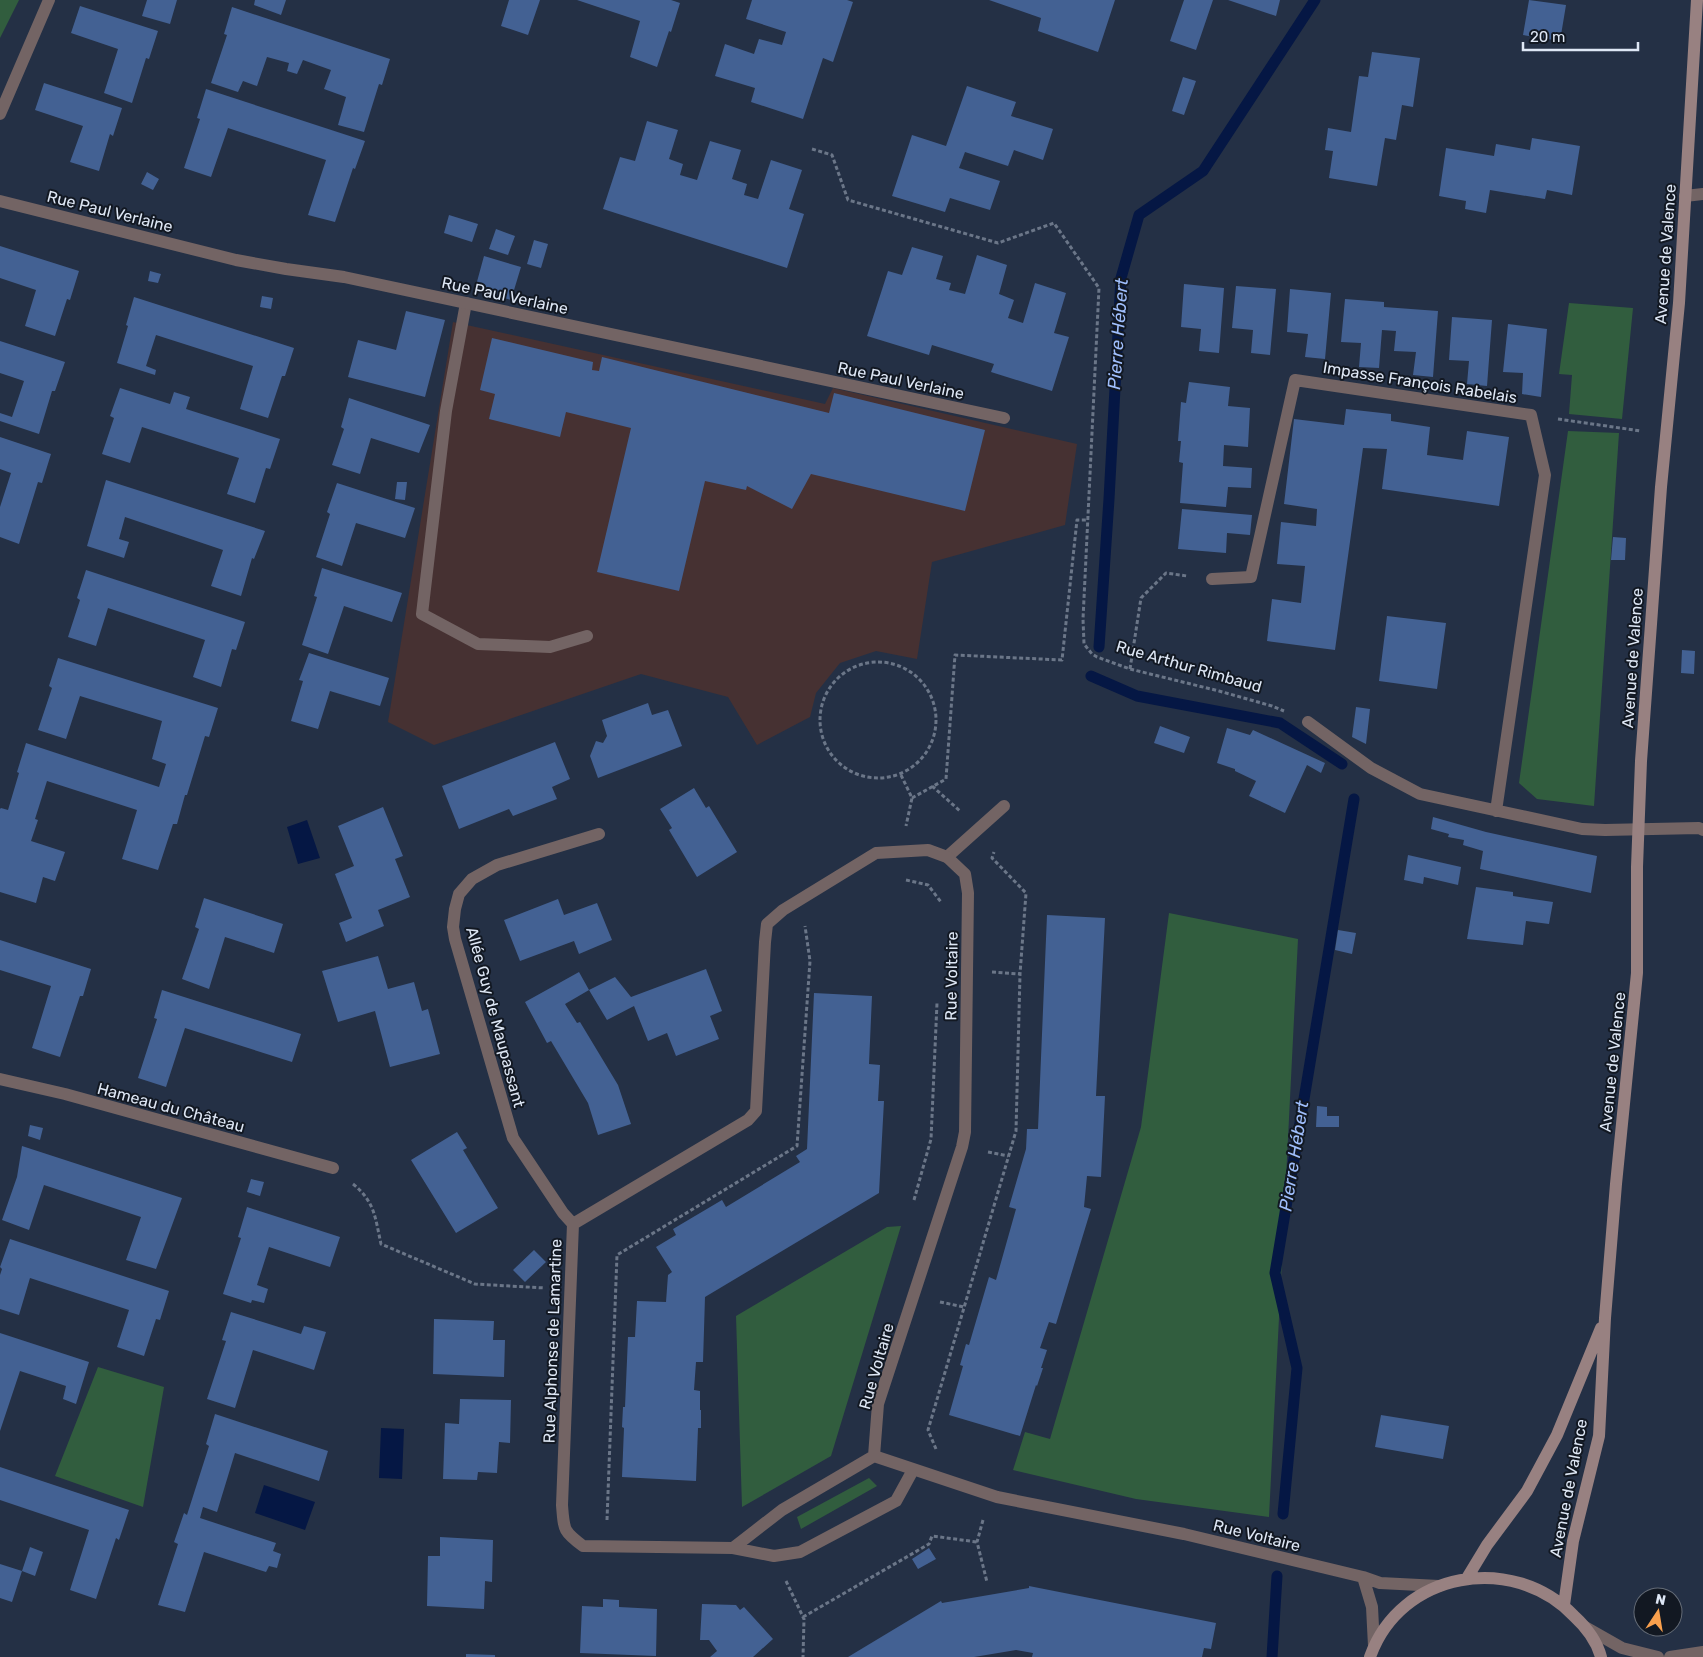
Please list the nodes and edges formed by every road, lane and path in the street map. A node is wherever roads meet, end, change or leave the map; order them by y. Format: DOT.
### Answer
graph roads {
  1 [pos="49,0"];
  2 [pos="1697,0"];
  3 [pos="0,114"];
  4 [pos="812,149"];
  5 [pos="1703,194"];
  6 [pos="1685,196"];
  7 [pos="0,201"];
  8 [pos="466,303"];
  9 [pos="1531,415"];
  10 [pos="1004,418"];
  11 [pos="1666,435"];
  12 [pos="1089,520"];
  13 [pos="1212,579"];
  14 [pos="587,636"];
  15 [pos="1130,670"];
  16 [pos="1308,722"];
  17 [pos="901,775"];
  18 [pos="1004,806"];
  19 [pos="1496,811"];
  20 [pos="1638,830"];
  21 [pos="1703,830"];
  22 [pos="598,834"];
  23 [pos="947,857"];
  24 [pos="810,962"];
  25 [pos="1020,974"];
  26 [pos="938,1000"];
  27 [pos="0,1079"];
  28 [pos="333,1168"];
  29 [pos="913,1204"];
  30 [pos="573,1224"];
  31 [pos="570,1291"];
  32 [pos="1605,1318"];
  33 [pos="874,1456"];
  34 [pos="939,1457"];
  35 [pos="913,1470"];
  36 [pos="997,1497"];
  37 [pos="606,1530"];
  38 [pos="976,1542"];
  39 [pos="733,1548"];
  40 [pos="774,1556"];
  41 [pos="1363,1577"];
  42 [pos="1467,1578"];
  43 [pos="986,1582"];
  44 [pos="1439,1586"];
  45 [pos="1564,1605"];
  46 [pos="803,1617"];
  47 [pos="1585,1627"];
  48 [pos="1372,1651"];
  49 [pos="1703,1652"];
  50 [pos="804,1657"];
  51 [pos="1601,1657"];
  52 [pos="1658,1657"];
  53 [pos="1670,1657"];
  1 -- 3 [label="street"];
  2 -- 6 [label="main road, Avenue de Valence"];
  4 -- 12 [label="path, Rue Arthur Rimbaud"];
  5 -- 6 [label="street"];
  6 -- 11 [label="main road, Avenue de Valence"];
  7 -- 8 [label="street, Rue Paul Verlaine"];
  8 -- 10 [label="street, Rue Paul Verlaine"];
  8 -- 14 [label="street"];
  9 -- 11 [label="path"];
  9 -- 13 [label="street, Impasse François Rabelais"];
  9 -- 19 [label="street, Impasse François Rabelais"];
  11 -- 20 [label="main road, Avenue de Valence"];
  12 -- 15 [label="path, Rue Arthur Rimbaud"];
  12 -- 17 [label="path"];
  13 -- 15 [label="path"];
  15 -- 16 [label="path, Rue Arthur Rimbaud"];
  16 -- 19 [label="street"];
  17 -- 17 [label="path"];
  18 -- 23 [label="street"];
  19 -- 20 [label="street"];
  20 -- 21 [label="street"];
  20 -- 32 [label="main road, Avenue de Valence"];
  22 -- 30 [label="street, Allée Guy de Maupassant"];
  23 -- 30 [label="street, Rue Alphonse de Lamartine"];
  23 -- 33 [label="street, Rue Voltaire"];
  24 -- 37 [label="path"];
  25 -- 34 [label="path"];
  26 -- 29 [label="path"];
  27 -- 28 [label="street, Hameau du Château"];
  28 -- 31 [label="path"];
  30 -- 31 [label="street, Rue Alphonse de Lamartine"];
  31 -- 39 [label="street, Rue Alphonse de Lamartine"];
  32 -- 42 [label="main road, Avenue de Valence"];
  32 -- 45 [label="main road, Avenue de Valence"];
  33 -- 35 [label="street, Rue Voltaire"];
  33 -- 39 [label="street"];
  35 -- 36 [label="street, Rue Voltaire"];
  35 -- 40 [label="street, Rue Alphonse de Lamartine"];
  36 -- 38 [label="path"];
  36 -- 41 [label="street, Rue Voltaire"];
  38 -- 43 [label="path"];
  38 -- 46 [label="path"];
  39 -- 40 [label="street, Rue Alphonse de Lamartine"];
  40 -- 46 [label="path"];
  41 -- 44 [label="street, Rue Voltaire"];
  41 -- 48 [label="street"];
  42 -- 44 [label="main road"];
  42 -- 45 [label="main road"];
  44 -- 48 [label="main road"];
  45 -- 47 [label="main road"];
  46 -- 50 [label="path"];
  47 -- 51 [label="main road"];
  47 -- 52 [label="street"];
  49 -- 53 [label="street"];
}
